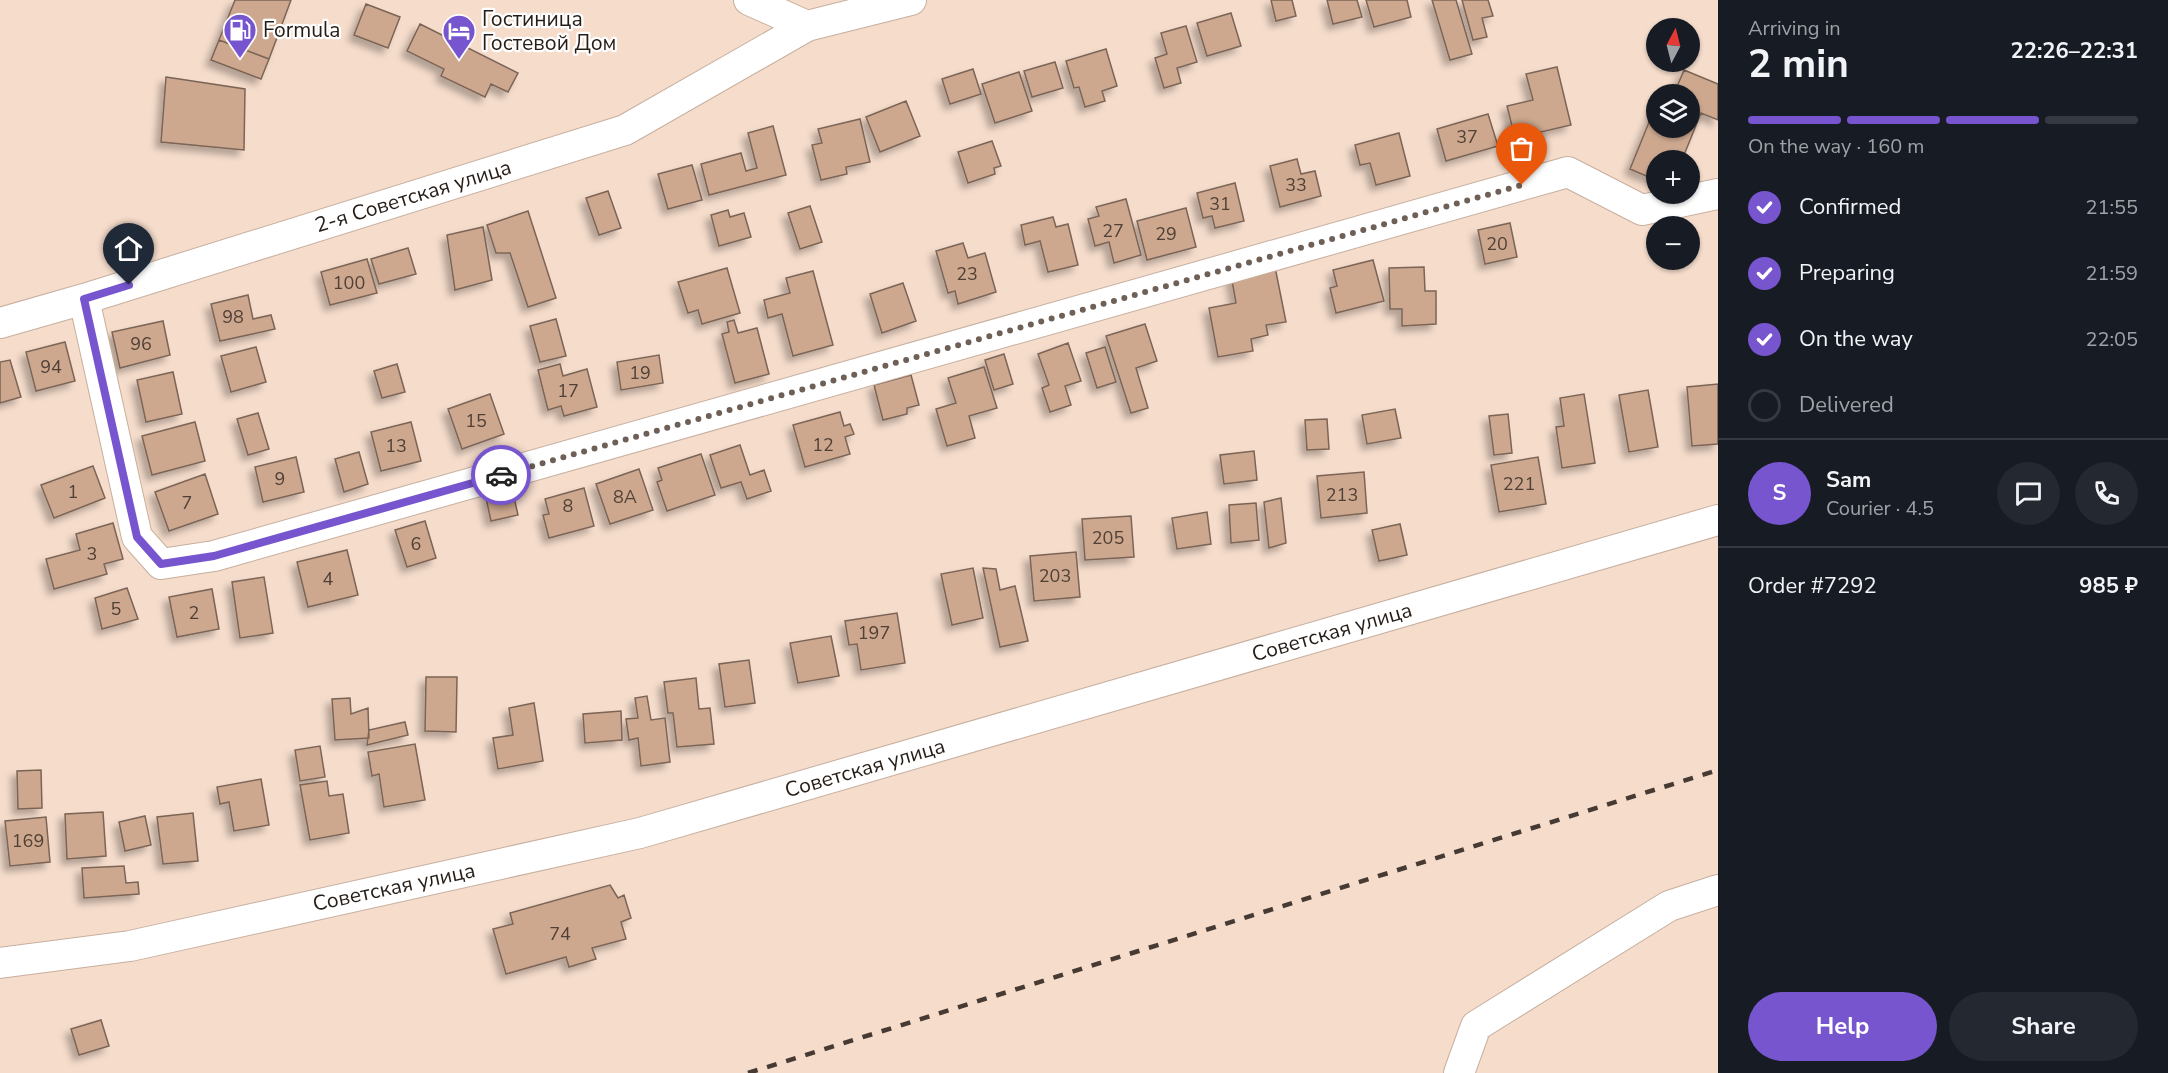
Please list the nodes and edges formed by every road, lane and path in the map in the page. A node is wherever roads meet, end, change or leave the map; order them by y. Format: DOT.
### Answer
graph roads {
  1 [pos="749,0"];
  2 [pos="911,0"];
  3 [pos="807,26"];
  4 [pos="1718,195"];
  5 [pos="84,299"];
  6 [pos="0,323"];
  7 [pos="1718,520"];
  8 [pos="1718,890"];
  9 [pos="0,963"];
  10 [pos="1459,1073"];
  1 -- 3 [label="street"];
  2 -- 3 [label="street, 2-я Советская улица"];
  3 -- 5 [label="street, 2-я Советская улица"];
  4 -- 5 [label="street"];
  5 -- 6 [label="street, 2-я Советская улица"];
  7 -- 9 [label="street, Советская улица"];
  8 -- 10 [label="street"];
}
